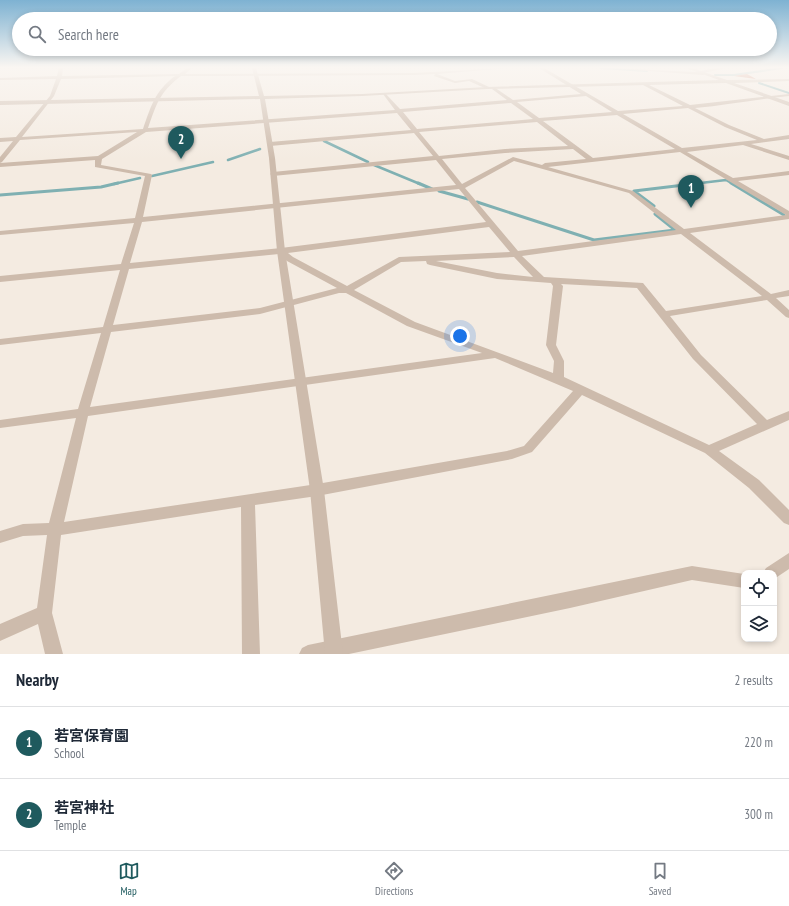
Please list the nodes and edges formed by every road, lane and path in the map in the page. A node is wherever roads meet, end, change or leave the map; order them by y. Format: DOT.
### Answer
graph roads {
  1 [pos="49,99"];
  2 [pos="156,99"];
  3 [pos="181,99"];
  4 [pos="262,99"];
  5 [pos="389,99"];
  6 [pos="508,99"];
  7 [pos="549,99"];
  8 [pos="592,99"];
  9 [pos="675,99"];
  10 [pos="753,99"];
  11 [pos="775,99"];
  12 [pos="46,102"];
  13 [pos="513,102"];
  14 [pos="0,103"];
  15 [pos="789,104"];
  16 [pos="692,107"];
  17 [pos="399,111"];
  18 [pos="617,114"];
  19 [pos="539,120"];
  20 [pos="267,122"];
  21 [pos="145,130"];
  22 [pos="416,132"];
  23 [pos="789,137"];
  24 [pos="17,139"];
  25 [pos="0,140"];
  26 [pos="764,140"];
  27 [pos="270,144"];
  28 [pos="744,144"];
  29 [pos="574,147"];
  30 [pos="681,150"];
  31 [pos="505,151"];
  32 [pos="437,157"];
  33 [pos="99,158"];
  34 [pos="789,158"];
  35 [pos="513,159"];
  36 [pos="592,160"];
  37 [pos="0,161"];
  38 [pos="0,165"];
  39 [pos="540,166"];
  40 [pos="789,173"];
  41 [pos="273,174"];
  42 [pos="732,180"];
  43 [pos="461,187"];
  44 [pos="277,207"];
  45 [pos="789,215"];
  46 [pos="138,220"];
  47 [pos="491,224"];
  48 [pos="682,231"];
  49 [pos="0,233"];
  50 [pos="281,251"];
  51 [pos="516,254"];
  52 [pos="416,259"];
  53 [pos="124,267"];
  54 [pos="0,279"];
  55 [pos="541,280"];
  56 [pos="554,281"];
  57 [pos="347,290"];
  58 [pos="789,293"];
  59 [pos="768,296"];
  60 [pos="290,304"];
  61 [pos="664,314"];
  62 [pos="789,315"];
  63 [pos="108,329"];
  64 [pos="0,342"];
  65 [pos="497,355"];
  66 [pos="558,379"];
  67 [pos="301,382"];
  68 [pos="580,390"];
  69 [pos="84,412"];
  70 [pos="789,415"];
  71 [pos="0,424"];
  72 [pos="765,425"];
  73 [pos="709,450"];
  74 [pos="317,490"];
  75 [pos="248,500"];
  76 [pos="789,519"];
  77 [pos="56,528"];
  78 [pos="0,537"];
  79 [pos="789,560"];
  80 [pos="775,570"];
  81 [pos="741,581"];
  82 [pos="44,613"];
  83 [pos="0,633"];
  84 [pos="334,652"];
  85 [pos="54,654"];
  86 [pos="251,654"];
  87 [pos="308,654"];
  1 -- 12 [label="street"];
  2 -- 3 [label="street"];
  2 -- 12 [label="street"];
  2 -- 21 [label="street"];
  4 -- 20 [label="street"];
  5 -- 17 [label="street"];
  6 -- 13 [label="street"];
  7 -- 13 [label="street"];
  8 -- 18 [label="street"];
  9 -- 16 [label="street"];
  10 -- 16 [label="street"];
  11 -- 15 [label="street"];
  12 -- 14 [label="street"];
  12 -- 24 [label="street"];
  13 -- 17 [label="street"];
  13 -- 19 [label="street"];
  16 -- 18 [label="street"];
  16 -- 26 [label="street"];
  17 -- 20 [label="street"];
  17 -- 22 [label="street"];
  18 -- 19 [label="street"];
  18 -- 30 [label="street"];
  19 -- 22 [label="street"];
  19 -- 29 [label="street"];
  20 -- 21 [label="street"];
  20 -- 27 [label="street"];
  21 -- 24 [label="street"];
  21 -- 33 [label="street"];
  22 -- 27 [label="street"];
  22 -- 32 [label="street"];
  23 -- 26 [label="street"];
  24 -- 25 [label="street"];
  24 -- 37 [label="street"];
  26 -- 28 [label="street"];
  27 -- 41 [label="street"];
  28 -- 30 [label="street"];
  28 -- 34 [label="street"];
  29 -- 31 [label="street"];
  29 -- 36 [label="street"];
  30 -- 36 [label="street"];
  30 -- 42 [label="street"];
  31 -- 32 [label="street"];
  31 -- 35 [label="street"];
  32 -- 41 [label="street"];
  32 -- 43 [label="street"];
  33 -- 38 [label="street"];
  33 -- 46 [label="street"];
  35 -- 39 [label="street"];
  35 -- 43 [label="street"];
  36 -- 39 [label="street"];
  39 -- 48 [label="street"];
  40 -- 42 [label="street"];
  41 -- 44 [label="street"];
  42 -- 45 [label="street"];
  43 -- 44 [label="street"];
  43 -- 47 [label="street"];
  44 -- 46 [label="street"];
  44 -- 50 [label="street"];
  45 -- 48 [label="street"];
  46 -- 49 [label="street"];
  46 -- 53 [label="street"];
  47 -- 50 [label="street"];
  47 -- 51 [label="street"];
  48 -- 51 [label="street"];
  48 -- 59 [label="street"];
  50 -- 53 [label="street"];
  50 -- 57 [label="street"];
  50 -- 60 [label="street"];
  51 -- 52 [label="street"];
  51 -- 55 [label="street"];
  52 -- 55 [label="street"];
  52 -- 57 [label="street"];
  53 -- 54 [label="street"];
  53 -- 63 [label="street"];
  55 -- 56 [label="street"];
  56 -- 61 [label="street"];
  56 -- 66 [label="street"];
  57 -- 60 [label="street"];
  57 -- 65 [label="street"];
  58 -- 59 [label="street"];
  59 -- 61 [label="street"];
  59 -- 62 [label="street"];
  60 -- 63 [label="street"];
  60 -- 67 [label="street"];
  61 -- 72 [label="street"];
  63 -- 64 [label="street"];
  63 -- 69 [label="street"];
  65 -- 66 [label="street"];
  65 -- 67 [label="street"];
  66 -- 68 [label="street"];
  67 -- 69 [label="street"];
  67 -- 74 [label="street"];
  68 -- 73 [label="street"];
  68 -- 74 [label="street"];
  69 -- 71 [label="street"];
  69 -- 77 [label="street"];
  70 -- 72 [label="street"];
  72 -- 73 [label="street"];
  73 -- 76 [label="street"];
  74 -- 75 [label="street"];
  74 -- 84 [label="street"];
  75 -- 77 [label="street"];
  75 -- 86 [label="street"];
  77 -- 78 [label="street"];
  77 -- 82 [label="street"];
  79 -- 80 [label="street"];
  81 -- 84 [label="street"];
  82 -- 83 [label="street"];
  82 -- 85 [label="street"];
  84 -- 87 [label="street"];
}
